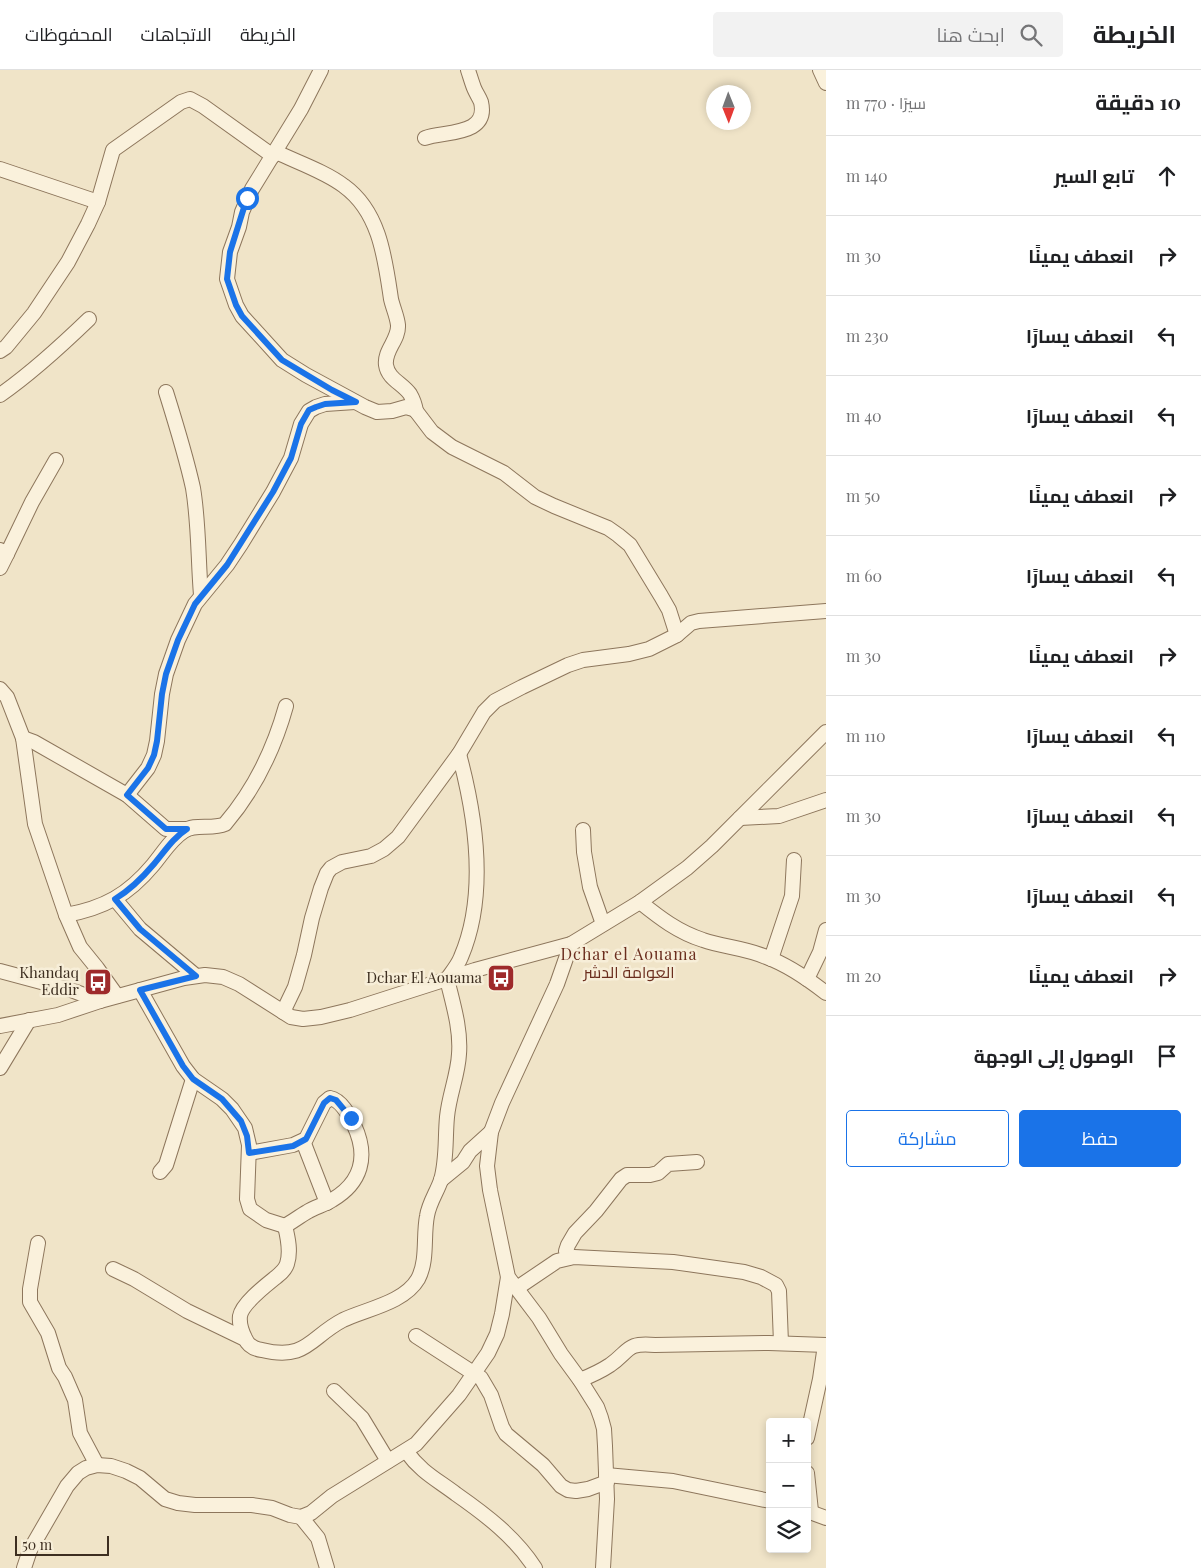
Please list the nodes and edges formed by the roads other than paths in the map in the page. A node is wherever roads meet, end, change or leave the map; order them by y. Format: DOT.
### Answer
graph roads {
  1 [pos="321,70"];
  2 [pos="468,70"];
  3 [pos="820,70"];
  4 [pos="826,82"];
  5 [pos="424,138"];
  6 [pos="275,154"];
  7 [pos="0,169"];
  8 [pos="98,202"];
  9 [pos="89,318"];
  10 [pos="0,352"];
  11 [pos="166,392"];
  12 [pos="0,395"];
  13 [pos="356,402"];
  14 [pos="416,411"];
  15 [pos="56,460"];
  16 [pos="4,552"];
  17 [pos="0,568"];
  18 [pos="201,596"];
  19 [pos="826,611"];
  20 [pos="677,635"];
  21 [pos="0,689"];
  22 [pos="286,706"];
  23 [pos="826,732"];
  24 [pos="23,738"];
  25 [pos="459,754"];
  26 [pos="127,795"];
  27 [pos="826,800"];
  28 [pos="740,818"];
  29 [pos="187,829"];
  30 [pos="583,830"];
  31 [pos="794,860"];
  32 [pos="115,899"];
  33 [pos="640,902"];
  34 [pos="66,915"];
  35 [pos="603,924"];
  36 [pos="826,930"];
  37 [pos="571,944"];
  38 [pos="771,959"];
  39 [pos="0,971"];
  40 [pos="196,976"];
  41 [pos="447,979"];
  42 [pos="807,979"];
  43 [pos="140,990"];
  44 [pos="826,993"];
  45 [pos="117,996"];
  46 [pos="100,1000"];
  47 [pos="283,1012"];
  48 [pos="29,1020"];
  49 [pos="0,1026"];
  50 [pos="0,1068"];
  51 [pos="193,1079"];
  52 [pos="492,1132"];
  53 [pos="304,1141"];
  54 [pos="249,1153"];
  55 [pos="697,1162"];
  56 [pos="160,1172"];
  57 [pos="441,1180"];
  58 [pos="328,1203"];
  59 [pos="285,1226"];
  60 [pos="38,1243"];
  61 [pos="568,1258"];
  62 [pos="113,1269"];
  63 [pos="508,1276"];
  64 [pos="517,1288"];
  65 [pos="416,1336"];
  66 [pos="245,1339"];
  67 [pos="781,1343"];
  68 [pos="825,1345"];
  69 [pos="474,1373"];
  70 [pos="580,1380"];
  71 [pos="334,1391"];
  72 [pos="811,1420"];
  73 [pos="406,1451"];
  74 [pos="388,1461"];
  75 [pos="98,1465"];
  76 [pos="606,1479"];
  77 [pos="766,1501"];
  78 [pos="811,1512"];
  79 [pos="301,1517"];
  80 [pos="826,1518"];
  81 [pos="24,1568"];
  82 [pos="327,1568"];
  83 [pos="535,1568"];
  84 [pos="603,1568"];
  1 -- 6 [label="street"];
  2 -- 5 [label="street"];
  3 -- 4 [label="street"];
  6 -- 8 [label="street"];
  6 -- 13 [label="street"];
  6 -- 14 [label="street"];
  7 -- 8 [label="street"];
  8 -- 10 [label="street"];
  9 -- 12 [label="street"];
  11 -- 18 [label="street"];
  13 -- 14 [label="street"];
  13 -- 18 [label="street"];
  14 -- 20 [label="street"];
  15 -- 16 [label="street"];
  16 -- 17 [label="street"];
  18 -- 26 [label="street"];
  19 -- 20 [label="street"];
  20 -- 25 [label="street"];
  21 -- 24 [label="street"];
  22 -- 29 [label="street"];
  23 -- 28 [label="street"];
  24 -- 26 [label="street"];
  24 -- 34 [label="street"];
  25 -- 41 [label="street"];
  25 -- 47 [label="street"];
  26 -- 29 [label="street"];
  27 -- 28 [label="street"];
  28 -- 33 [label="street"];
  29 -- 32 [label="street"];
  30 -- 35 [label="street"];
  31 -- 38 [label="street"];
  32 -- 34 [label="street"];
  32 -- 40 [label="street"];
  33 -- 35 [label="street"];
  33 -- 38 [label="street"];
  34 -- 45 [label="street"];
  35 -- 37 [label="street"];
  36 -- 42 [label="street"];
  37 -- 41 [label="street"];
  37 -- 52 [label="street"];
  38 -- 42 [label="street"];
  39 -- 46 [label="street"];
  40 -- 43 [label="street"];
  40 -- 47 [label="street"];
  41 -- 47 [label="street"];
  41 -- 57 [label="street"];
  42 -- 44 [label="street"];
  43 -- 45 [label="street"];
  43 -- 51 [label="street"];
  45 -- 46 [label="street"];
  46 -- 48 [label="street"];
  48 -- 49 [label="street"];
  48 -- 50 [label="street"];
  51 -- 54 [label="street"];
  51 -- 56 [label="street"];
  52 -- 57 [label="street"];
  52 -- 63 [label="street"];
  53 -- 54 [label="street"];
  53 -- 58 [label="street"];
  53 -- 58 [label="street"];
  54 -- 59 [label="street"];
  55 -- 61 [label="street"];
  57 -- 66 [label="street"];
  58 -- 59 [label="street"];
  59 -- 66 [label="street"];
  60 -- 75 [label="street"];
  61 -- 64 [label="street"];
  61 -- 67 [label="street"];
  62 -- 66 [label="street"];
  63 -- 64 [label="street"];
  63 -- 69 [label="street"];
  64 -- 70 [label="street"];
  65 -- 69 [label="street"];
  67 -- 68 [label="street"];
  67 -- 70 [label="street"];
  68 -- 72 [label="street"];
  69 -- 73 [label="street"];
  69 -- 76 [label="street"];
  70 -- 76 [label="street"];
  71 -- 74 [label="street"];
  73 -- 74 [label="street"];
  73 -- 83 [label="street"];
  74 -- 79 [label="street"];
  75 -- 79 [label="street"];
  75 -- 81 [label="street"];
  76 -- 77 [label="street"];
  76 -- 84 [label="street"];
  78 -- 80 [label="street"];
  79 -- 82 [label="street"];
}
